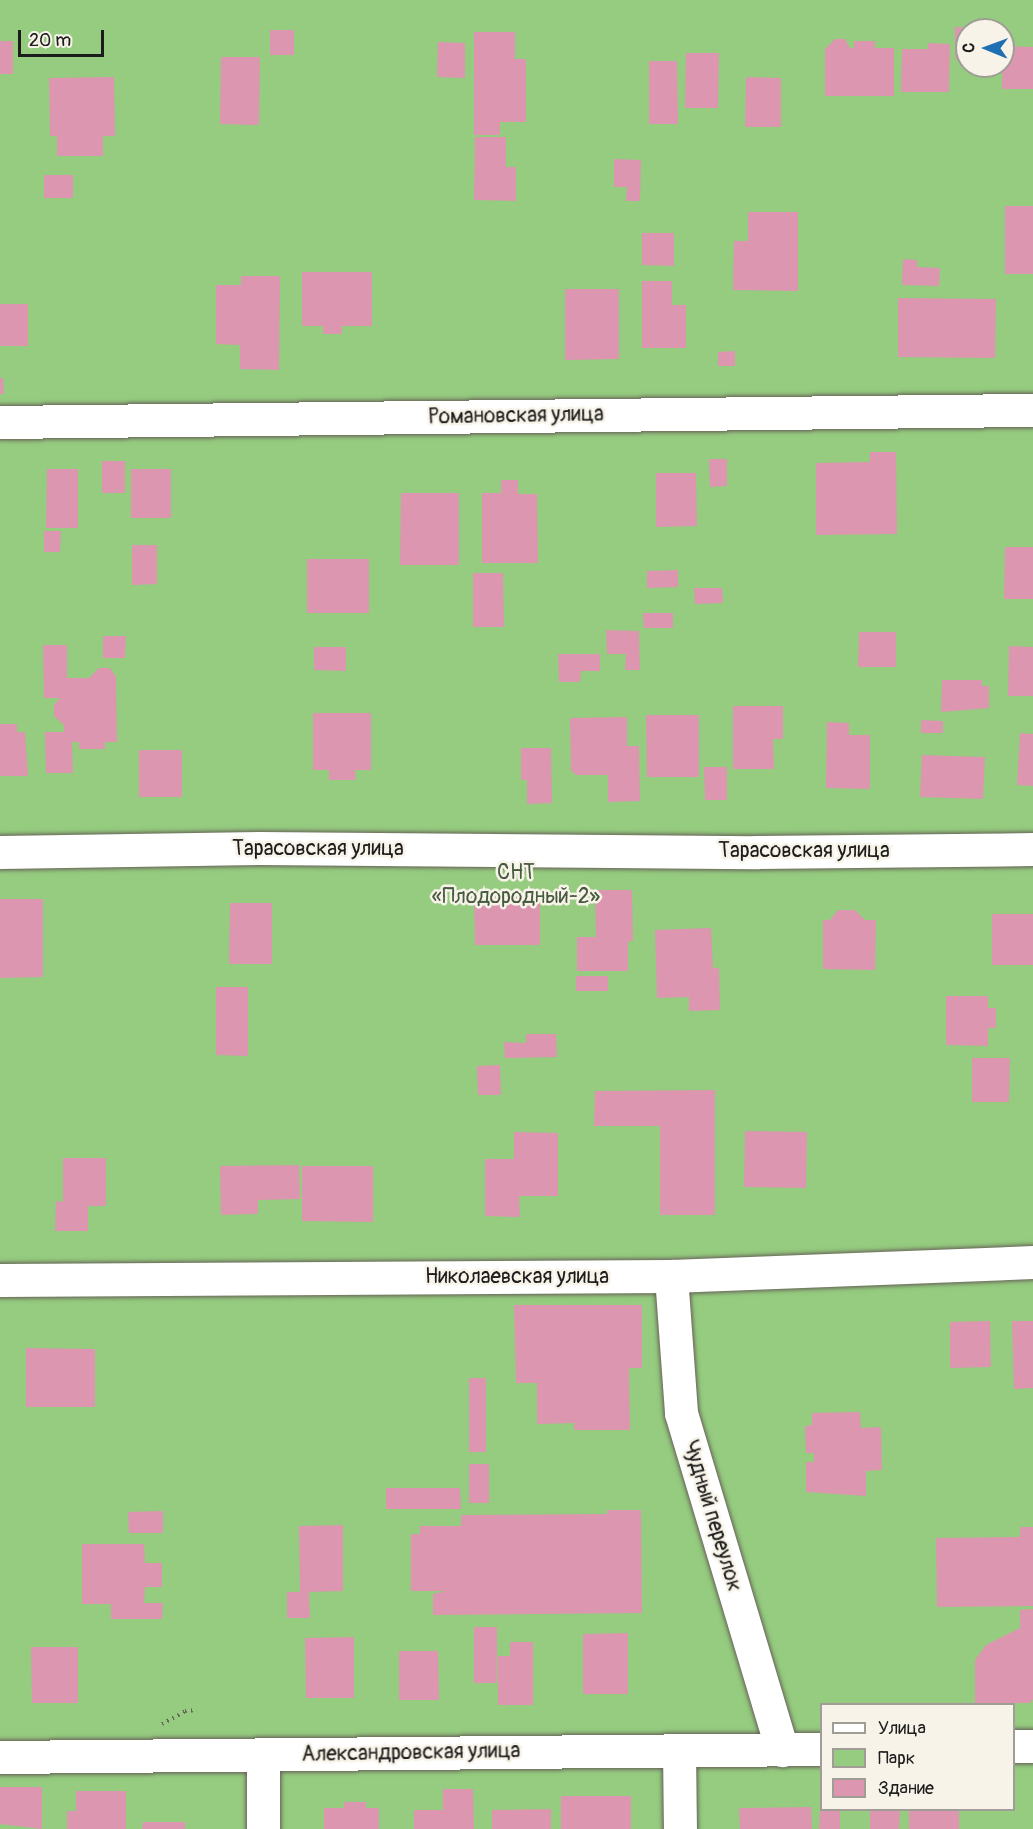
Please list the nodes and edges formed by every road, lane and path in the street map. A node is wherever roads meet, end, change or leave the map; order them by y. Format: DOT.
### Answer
graph roads {
  1 [pos="1033,410"];
  2 [pos="0,422"];
  3 [pos="1033,849"];
  4 [pos="0,852"];
  5 [pos="1033,1262"];
  6 [pos="671,1276"];
  7 [pos="0,1280"];
  8 [pos="1015,1746"];
  9 [pos="1033,1746"];
  10 [pos="820,1749"];
  11 [pos="679,1750"];
  12 [pos="782,1750"];
  13 [pos="263,1754"];
  14 [pos="0,1757"];
  15 [pos="263,1829"];
  16 [pos="680,1829"];
  1 -- 2 [label="street, Романовская улица"];
  3 -- 4 [label="street, Тарасовская улица"];
  5 -- 6 [label="street, Николаевская улица"];
  6 -- 7 [label="street, Николаевская улица"];
  6 -- 12 [label="street, Чудный переулок"];
  8 -- 9 [label="street"];
  10 -- 12 [label="street, Александровская улица"];
  11 -- 12 [label="street, Александровская улица"];
  11 -- 13 [label="street, Александровская улица"];
  11 -- 16 [label="street"];
  13 -- 14 [label="street, Александровская улица"];
  13 -- 15 [label="street"];
}
